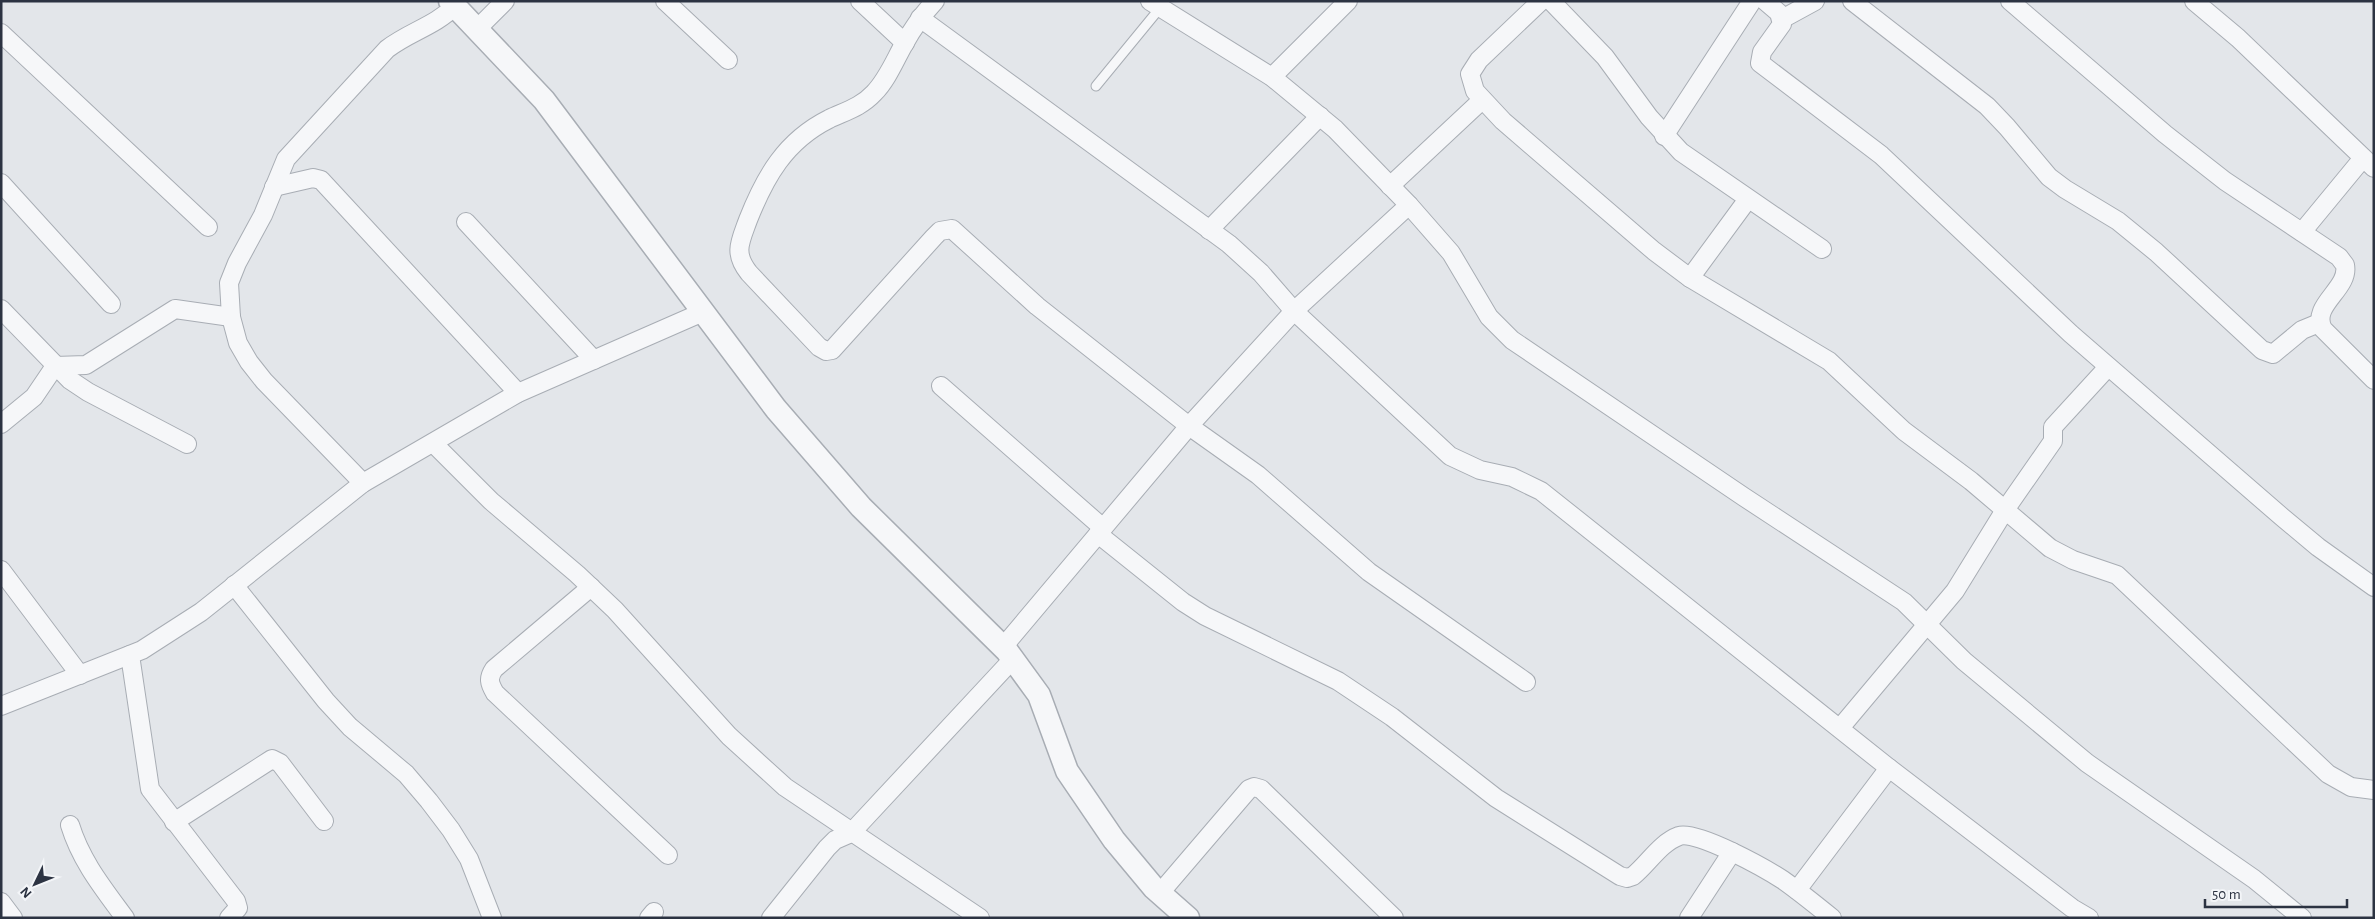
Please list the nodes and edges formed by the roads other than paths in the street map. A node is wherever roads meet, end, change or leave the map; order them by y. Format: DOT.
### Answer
graph roads {
  1 [pos="505,1"];
  2 [pos="665,1"];
  3 [pos="860,1"];
  4 [pos="935,1"];
  5 [pos="1348,1"];
  6 [pos="1542,1"];
  7 [pos="1552,1"];
  8 [pos="1752,1"];
  9 [pos="1765,1"];
  10 [pos="1815,1"];
  11 [pos="1852,1"];
  12 [pos="2010,1"];
  13 [pos="452,4"];
  14 [pos="1155,4"];
  15 [pos="2203,4"];
  16 [pos="920,18"];
  17 [pos="1782,19"];
  18 [pos="477,29"];
  19 [pos="1,33"];
  20 [pos="905,43"];
  21 [pos="728,60"];
  22 [pos="1272,77"];
  23 [pos="1096,86"];
  24 [pos="1478,96"];
  25 [pos="1320,116"];
  26 [pos="1664,136"];
  27 [pos="2369,163"];
  28 [pos="1,183"];
  29 [pos="1390,186"];
  30 [pos="274,187"];
  31 [pos="1748,199"];
  32 [pos="1409,205"];
  33 [pos="466,222"];
  34 [pos="208,227"];
  35 [pos="1210,230"];
  36 [pos="2302,232"];
  37 [pos="1822,249"];
  38 [pos="1690,278"];
  39 [pos="111,304"];
  40 [pos="1,309"];
  41 [pos="1294,311"];
  42 [pos="703,312"];
  43 [pos="231,317"];
  44 [pos="2320,323"];
  45 [pos="594,360"];
  46 [pos="55,366"];
  47 [pos="2108,366"];
  48 [pos="2374,380"];
  49 [pos="941,386"];
  50 [pos="518,393"];
  51 [pos="1,424"];
  52 [pos="1189,426"];
  53 [pos="433,442"];
  54 [pos="187,444"];
  55 [pos="362,483"];
  56 [pos="2005,510"];
  57 [pos="1101,531"];
  58 [pos="1,570"];
  59 [pos="234,585"];
  60 [pos="591,587"];
  61 [pos="2374,587"];
  62 [pos="1926,624"];
  63 [pos="1008,653"];
  64 [pos="130,654"];
  65 [pos="80,675"];
  66 [pos="1526,682"];
  67 [pos="1,706"];
  68 [pos="1840,728"];
  69 [pos="1889,768"];
  70 [pos="2374,790"];
  71 [pos="324,820"];
  72 [pos="174,822"];
  73 [pos="70,825"];
  74 [pos="851,833"];
  75 [pos="1732,852"];
  76 [pos="668,855"];
  77 [pos="1796,890"];
  78 [pos="1160,893"];
  79 [pos="1,902"];
  80 [pos="13,918"];
  81 [pos="125,918"];
  82 [pos="229,918"];
  83 [pos="492,918"];
  84 [pos="771,918"];
  85 [pos="980,918"];
  86 [pos="1188,918"];
  87 [pos="1394,918"];
  88 [pos="1689,918"];
  89 [pos="1832,918"];
  90 [pos="2089,918"];
  91 [pos="2302,918"];
  1 -- 18 [label="street"];
  2 -- 21 [label="street"];
  3 -- 20 [label="street"];
  4 -- 16 [label="street"];
  5 -- 22 [label="street"];
  6 -- 24 [label="street"];
  7 -- 26 [label="street"];
  8 -- 26 [label="street"];
  9 -- 17 [label="street"];
  10 -- 17 [label="street"];
  11 -- 44 [label="street"];
  12 -- 36 [label="street"];
  13 -- 18 [label="street"];
  13 -- 30 [label="street"];
  14 -- 22 [label="street"];
  14 -- 23 [label="lane"];
  15 -- 27 [label="street"];
  16 -- 20 [label="street"];
  16 -- 35 [label="street"];
  17 -- 47 [label="street"];
  18 -- 42 [label="street"];
  19 -- 34 [label="street"];
  20 -- 52 [label="street"];
  22 -- 25 [label="street"];
  24 -- 29 [label="street"];
  24 -- 38 [label="street"];
  25 -- 29 [label="street"];
  25 -- 35 [label="street"];
  26 -- 31 [label="street"];
  27 -- 36 [label="street"];
  28 -- 39 [label="street"];
  29 -- 32 [label="street"];
  30 -- 43 [label="street"];
  30 -- 50 [label="street"];
  31 -- 37 [label="street"];
  31 -- 38 [label="street"];
  32 -- 41 [label="street"];
  32 -- 62 [label="street"];
  33 -- 45 [label="street"];
  35 -- 41 [label="street"];
  36 -- 44 [label="street"];
  38 -- 56 [label="street"];
  40 -- 46 [label="street"];
  41 -- 52 [label="street"];
  41 -- 68 [label="street"];
  42 -- 45 [label="street"];
  42 -- 63 [label="street"];
  43 -- 46 [label="street"];
  43 -- 55 [label="street"];
  44 -- 48 [label="street"];
  45 -- 50 [label="street"];
  46 -- 51 [label="street"];
  46 -- 54 [label="street"];
  47 -- 56 [label="street"];
  47 -- 61 [label="street"];
  49 -- 57 [label="street"];
  50 -- 53 [label="street"];
  52 -- 57 [label="street"];
  52 -- 66 [label="street"];
  53 -- 55 [label="street"];
  53 -- 60 [label="street"];
  55 -- 59 [label="street"];
  56 -- 62 [label="street"];
  56 -- 70 [label="street"];
  57 -- 63 [label="street"];
  57 -- 75 [label="street"];
  58 -- 65 [label="street"];
  59 -- 64 [label="street"];
  59 -- 83 [label="street"];
  60 -- 74 [label="street"];
  60 -- 76 [label="street"];
  62 -- 68 [label="street"];
  62 -- 91 [label="street"];
  63 -- 74 [label="street"];
  63 -- 78 [label="street"];
  64 -- 65 [label="street"];
  64 -- 72 [label="street"];
  65 -- 67 [label="street"];
  68 -- 69 [label="street"];
  69 -- 77 [label="street"];
  69 -- 90 [label="street"];
  71 -- 72 [label="street"];
  72 -- 82 [label="street"];
  73 -- 81 [label="street"];
  74 -- 84 [label="street"];
  74 -- 85 [label="street"];
  75 -- 77 [label="street"];
  75 -- 88 [label="street"];
  77 -- 89 [label="street"];
  78 -- 86 [label="street"];
  78 -- 87 [label="street"];
  79 -- 80 [label="street"];
}
